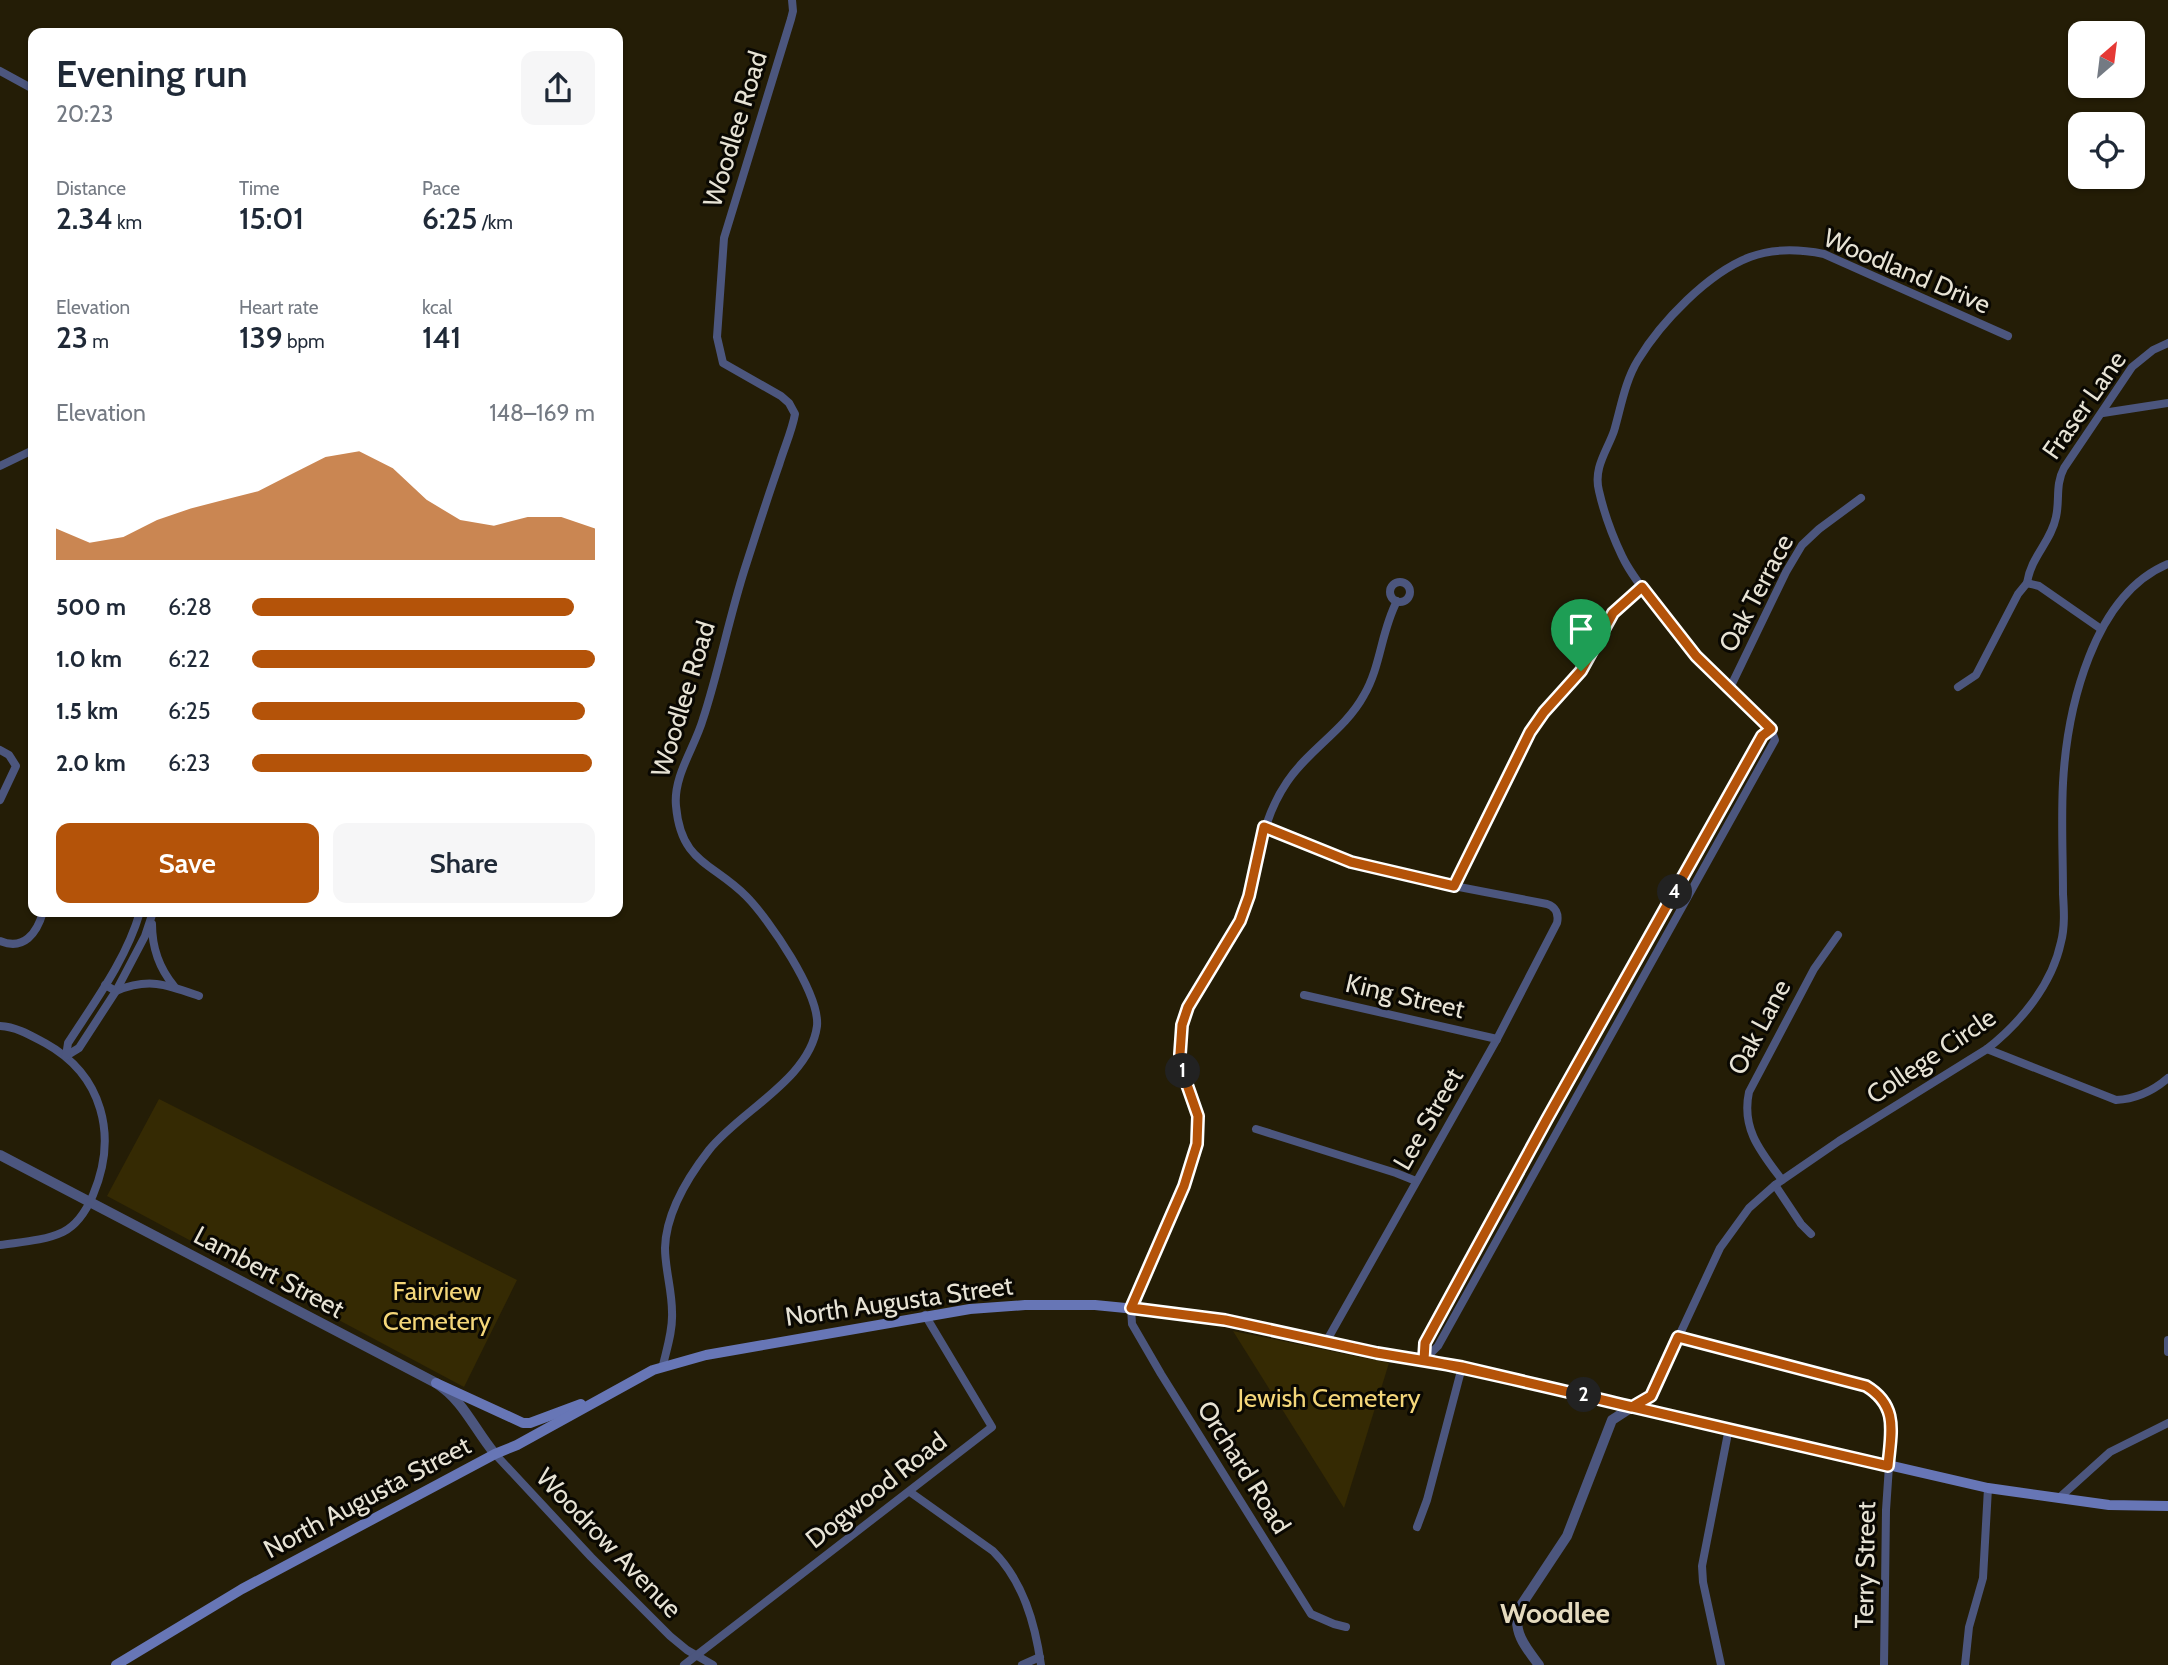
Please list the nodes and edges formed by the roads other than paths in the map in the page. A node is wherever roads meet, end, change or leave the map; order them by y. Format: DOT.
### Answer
graph roads {
  1 [pos="792,0"];
  2 [pos="0,71"];
  3 [pos="28,86"];
  4 [pos="2008,336"];
  5 [pos="2168,343"];
  6 [pos="2168,403"];
  7 [pos="2103,413"];
  8 [pos="28,452"];
  9 [pos="0,466"];
  10 [pos="1861,498"];
  11 [pos="2168,564"];
  12 [pos="2027,583"];
  13 [pos="1642,587"];
  14 [pos="1397,601"];
  15 [pos="2101,629"];
  16 [pos="1958,687"];
  17 [pos="1728,690"];
  18 [pos="1771,729"];
  19 [pos="0,750"];
  20 [pos="0,800"];
  21 [pos="1264,827"];
  22 [pos="1454,886"];
  23 [pos="41,917"];
  24 [pos="137,917"];
  25 [pos="151,917"];
  26 [pos="152,917"];
  27 [pos="1838,935"];
  28 [pos="0,941"];
  29 [pos="106,985"];
  30 [pos="176,988"];
  31 [pos="117,991"];
  32 [pos="1304,995"];
  33 [pos="199,996"];
  34 [pos="0,1026"];
  35 [pos="1497,1039"];
  36 [pos="1987,1049"];
  37 [pos="66,1056"];
  38 [pos="2168,1078"];
  39 [pos="1256,1129"];
  40 [pos="0,1155"];
  41 [pos="1416,1181"];
  42 [pos="1778,1182"];
  43 [pos="90,1202"];
  44 [pos="1811,1234"];
  45 [pos="0,1245"];
  46 [pos="1131,1308"];
  47 [pos="925,1315"];
  48 [pos="1678,1337"];
  49 [pos="2168,1340"];
  50 [pos="1326,1342"];
  51 [pos="2168,1352"];
  52 [pos="1424,1360"];
  53 [pos="663,1365"];
  54 [pos="1462,1367"];
  55 [pos="436,1383"];
  56 [pos="610,1393"];
  57 [pos="1632,1407"];
  58 [pos="2168,1423"];
  59 [pos="1729,1428"];
  60 [pos="495,1454"];
  61 [pos="1888,1466"];
  62 [pos="1989,1488"];
  63 [pos="910,1492"];
  64 [pos="2059,1498"];
  65 [pos="2168,1506"];
  66 [pos="1417,1527"];
  67 [pos="1346,1626"];
  68 [pos="696,1655"];
  69 [pos="1040,1661"];
  70 [pos="116,1665"];
  71 [pos="684,1665"];
  72 [pos="713,1665"];
  73 [pos="1022,1665"];
  74 [pos="1539,1665"];
  75 [pos="1721,1665"];
  76 [pos="1884,1665"];
  77 [pos="1965,1665"];
  1 -- 53 [label="street, Woodlee Road"];
  2 -- 3 [label="street"];
  4 -- 13 [label="street, Woodland Drive"];
  5 -- 7 [label="street, Fraser Lane"];
  6 -- 7 [label="street"];
  7 -- 12 [label="street, Fraser Lane"];
  8 -- 9 [label="street"];
  10 -- 17 [label="street, Oak Terrace"];
  11 -- 15 [label="street, College Circle"];
  12 -- 15 [label="street"];
  12 -- 16 [label="street"];
  13 -- 17 [label="street, Woodland Drive"];
  13 -- 22 [label="street"];
  14 -- 21 [label="street"];
  15 -- 36 [label="street, College Circle"];
  17 -- 18 [label="street, Woodland Drive"];
  18 -- 52 [label="street"];
  18 -- 52 [label="street"];
  19 -- 20 [label="street"];
  21 -- 22 [label="street"];
  21 -- 46 [label="street"];
  22 -- 35 [label="street, Lee Street"];
  23 -- 28 [label="street"];
  24 -- 29 [label="street"];
  25 -- 31 [label="street"];
  26 -- 30 [label="street"];
  27 -- 42 [label="street, Oak Lane"];
  29 -- 31 [label="street"];
  29 -- 37 [label="street"];
  30 -- 31 [label="street"];
  30 -- 33 [label="street"];
  31 -- 37 [label="street"];
  32 -- 35 [label="street, King Street"];
  34 -- 37 [label="street"];
  35 -- 41 [label="street, Lee Street"];
  36 -- 38 [label="street"];
  36 -- 42 [label="street, College Circle"];
  37 -- 43 [label="street"];
  39 -- 41 [label="street"];
  40 -- 43 [label="street, Lambert Street"];
  41 -- 50 [label="street, Lee Street"];
  42 -- 44 [label="street, Oak Lane"];
  42 -- 48 [label="street, College Circle"];
  43 -- 45 [label="street"];
  43 -- 55 [label="street, Lambert Street"];
  46 -- 47 [label="main road, North Augusta Street"];
  46 -- 50 [label="main road, North Augusta Street"];
  46 -- 67 [label="street, Orchard Road"];
  47 -- 53 [label="main road, North Augusta Street"];
  47 -- 63 [label="street, Dogwood Road"];
  48 -- 57 [label="street, College Circle"];
  48 -- 61 [label="street, Terry Street"];
  49 -- 51 [label="street"];
  50 -- 52 [label="main road, North Augusta Street"];
  52 -- 54 [label="main road, North Augusta Street"];
  53 -- 56 [label="main road, North Augusta Street"];
  54 -- 57 [label="main road, North Augusta Street"];
  54 -- 66 [label="street"];
  55 -- 56 [label="main road"];
  55 -- 60 [label="street, Lambert Street"];
  56 -- 60 [label="main road, North Augusta Street"];
  57 -- 59 [label="main road, North Augusta Street"];
  57 -- 74 [label="street"];
  58 -- 64 [label="street"];
  59 -- 61 [label="main road, North Augusta Street"];
  59 -- 75 [label="street"];
  60 -- 68 [label="street, Woodrow Avenue"];
  60 -- 70 [label="main road, North Augusta Street"];
  61 -- 62 [label="main road, North Augusta Street"];
  61 -- 76 [label="street, Terry Street"];
  62 -- 64 [label="main road, North Augusta Street"];
  62 -- 77 [label="street"];
  63 -- 68 [label="street, Dogwood Road"];
  63 -- 69 [label="street"];
  64 -- 65 [label="main road, North Augusta Street"];
  68 -- 71 [label="street, Dogwood Road"];
  68 -- 72 [label="street, Woodrow Avenue"];
  69 -- 73 [label="street"];
}
